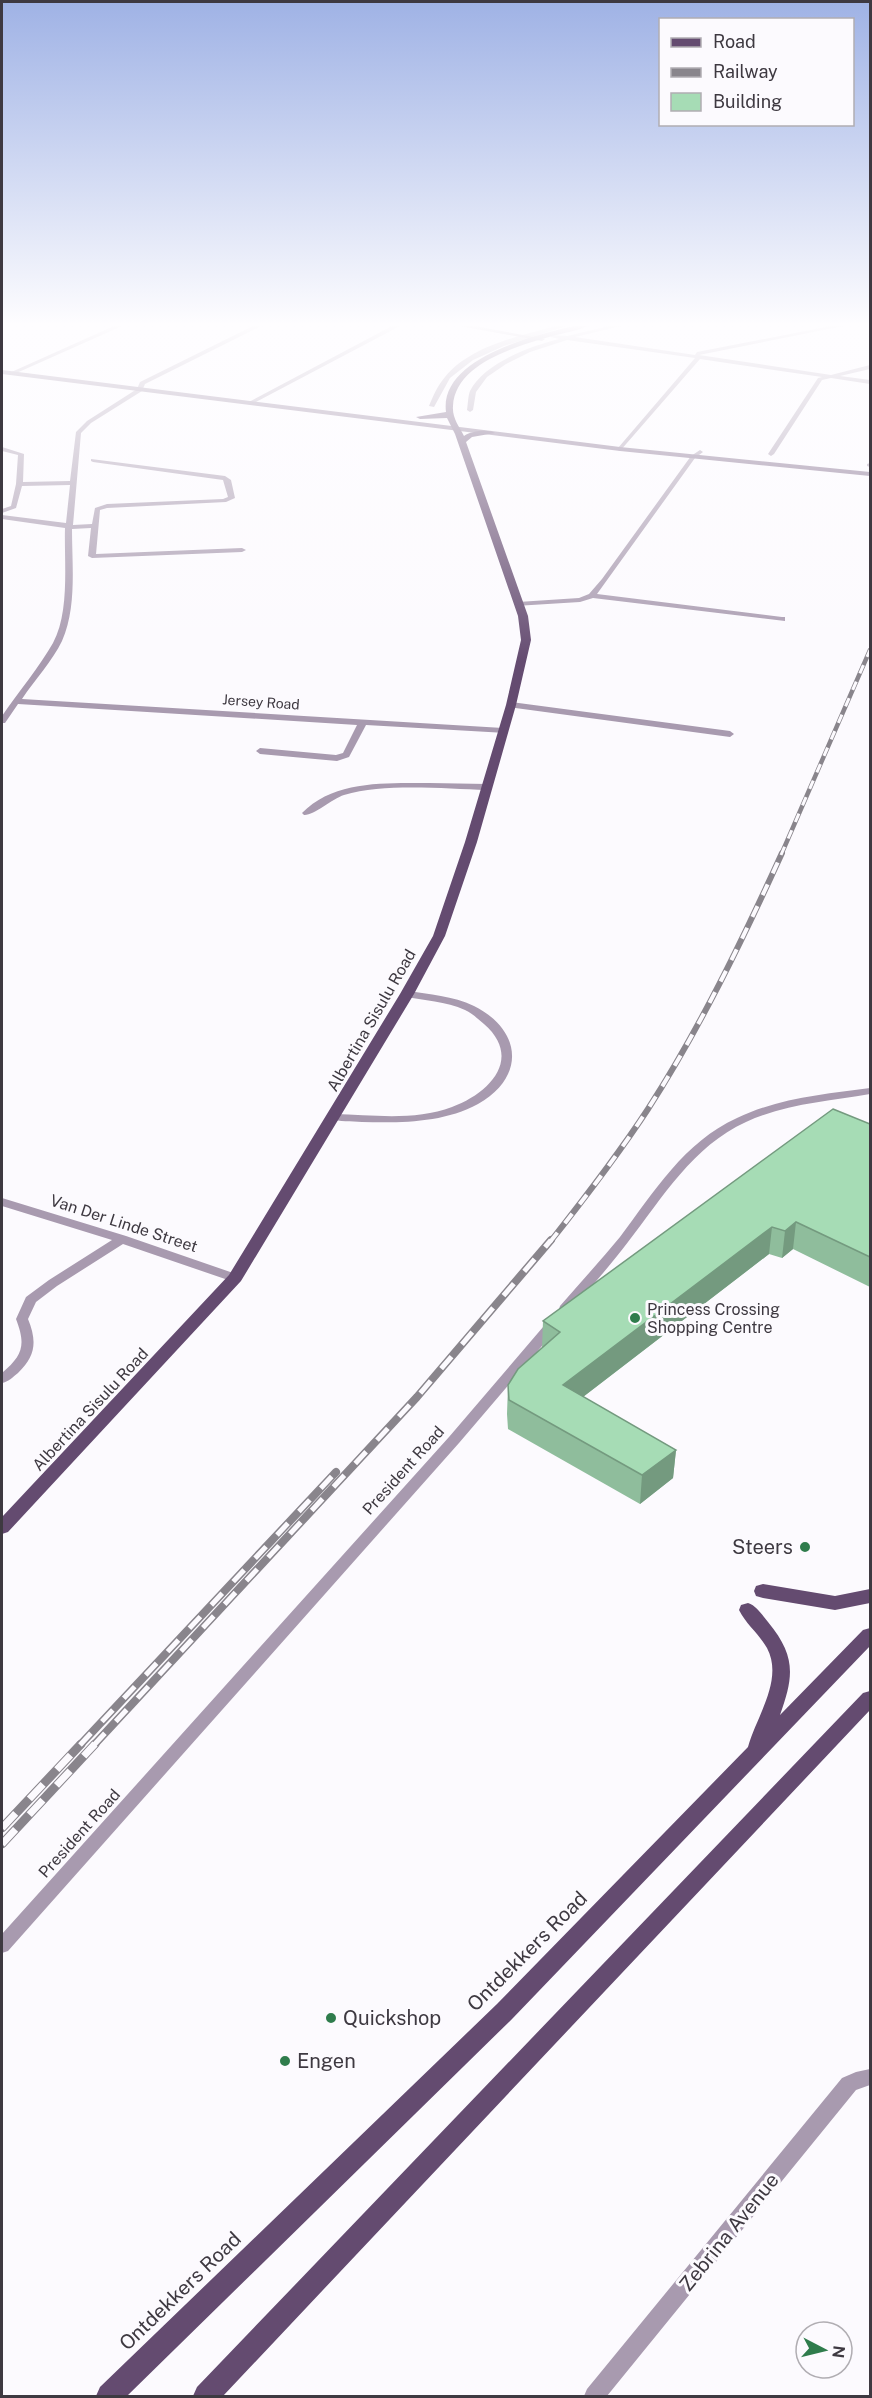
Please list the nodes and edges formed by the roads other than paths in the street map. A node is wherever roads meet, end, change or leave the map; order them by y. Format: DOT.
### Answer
graph roads {
  1 [pos="78,438"];
  2 [pos="461,438"];
  3 [pos="531,438"];
  4 [pos="573,438"];
  5 [pos="631,438"];
  6 [pos="781,438"];
  7 [pos="627,443"];
  8 [pos="2,449"];
  9 [pos="620,449"];
  10 [pos="700,452"];
  11 [pos="771,454"];
  12 [pos="693,457"];
  13 [pos="93,460"];
  14 [pos="845,471"];
  15 [pos="870,474"];
  16 [pos="73,483"];
  17 [pos="19,484"];
  18 [pos="2,511"];
  19 [pos="2,517"];
  20 [pos="69,529"];
  21 [pos="93,529"];
  22 [pos="242,550"];
  23 [pos="592,596"];
  24 [pos="518,604"];
  25 [pos="782,619"];
  26 [pos="16,701"];
  27 [pos="511,705"];
  28 [pos="2,721"];
  29 [pos="363,722"];
  30 [pos="503,731"];
  31 [pos="730,735"];
  32 [pos="260,751"];
  33 [pos="487,787"];
  34 [pos="307,813"];
  35 [pos="407,994"];
  36 [pos="870,1091"];
  37 [pos="334,1117"];
  38 [pos="2,1202"];
  39 [pos="122,1239"];
  40 [pos="235,1278"];
  41 [pos="2,1379"];
  42 [pos="2,1528"];
  43 [pos="763,1591"];
  44 [pos="870,1596"];
  45 [pos="748,1610"];
  46 [pos="870,1635"];
  47 [pos="870,1698"];
  48 [pos="756,1752"];
  49 [pos="2,1946"];
  50 [pos="870,2077"];
  51 [pos="109,2397"];
  52 [pos="206,2397"];
  53 [pos="594,2397"];
  1 -- 16 [label="street"];
  2 -- 24 [label="main road, Albertina Sisulu Road"];
  3 -- 9 [label="street"];
  4 -- 7 [label="street"];
  5 -- 7 [label="street"];
  6 -- 11 [label="street"];
  7 -- 9 [label="street"];
  7 -- 10 [label="street"];
  8 -- 17 [label="street"];
  9 -- 12 [label="street"];
  10 -- 12 [label="street"];
  10 -- 14 [label="street"];
  12 -- 14 [label="street"];
  12 -- 23 [label="street"];
  13 -- 21 [label="street"];
  14 -- 15 [label="street"];
  16 -- 17 [label="street"];
  16 -- 20 [label="street"];
  17 -- 18 [label="street"];
  19 -- 20 [label="street"];
  20 -- 21 [label="street"];
  20 -- 26 [label="street"];
  21 -- 22 [label="street"];
  23 -- 24 [label="street"];
  23 -- 25 [label="street"];
  24 -- 27 [label="main road, Albertina Sisulu Road"];
  26 -- 28 [label="street"];
  26 -- 29 [label="street, Jersey Road"];
  27 -- 30 [label="main road, Albertina Sisulu Road"];
  27 -- 31 [label="street"];
  29 -- 30 [label="street, Jersey Road"];
  29 -- 32 [label="street"];
  30 -- 33 [label="main road, Albertina Sisulu Road"];
  33 -- 34 [label="street"];
  33 -- 35 [label="main road, Albertina Sisulu Road"];
  35 -- 37 [label="main road, Albertina Sisulu Road"];
  35 -- 37 [label="street"];
  36 -- 49 [label="street, President Road"];
  37 -- 40 [label="main road, Albertina Sisulu Road"];
  38 -- 39 [label="street, Van Der Linde Street"];
  39 -- 40 [label="street, Van Der Linde Street"];
  39 -- 41 [label="street"];
  40 -- 42 [label="main road, Albertina Sisulu Road"];
  43 -- 44 [label="main road"];
  45 -- 48 [label="main road"];
  46 -- 48 [label="main road, Ontdekkers Road"];
  47 -- 52 [label="main road"];
  48 -- 51 [label="main road, Ontdekkers Road"];
  50 -- 53 [label="street, Zebrina Avenue"];
}
